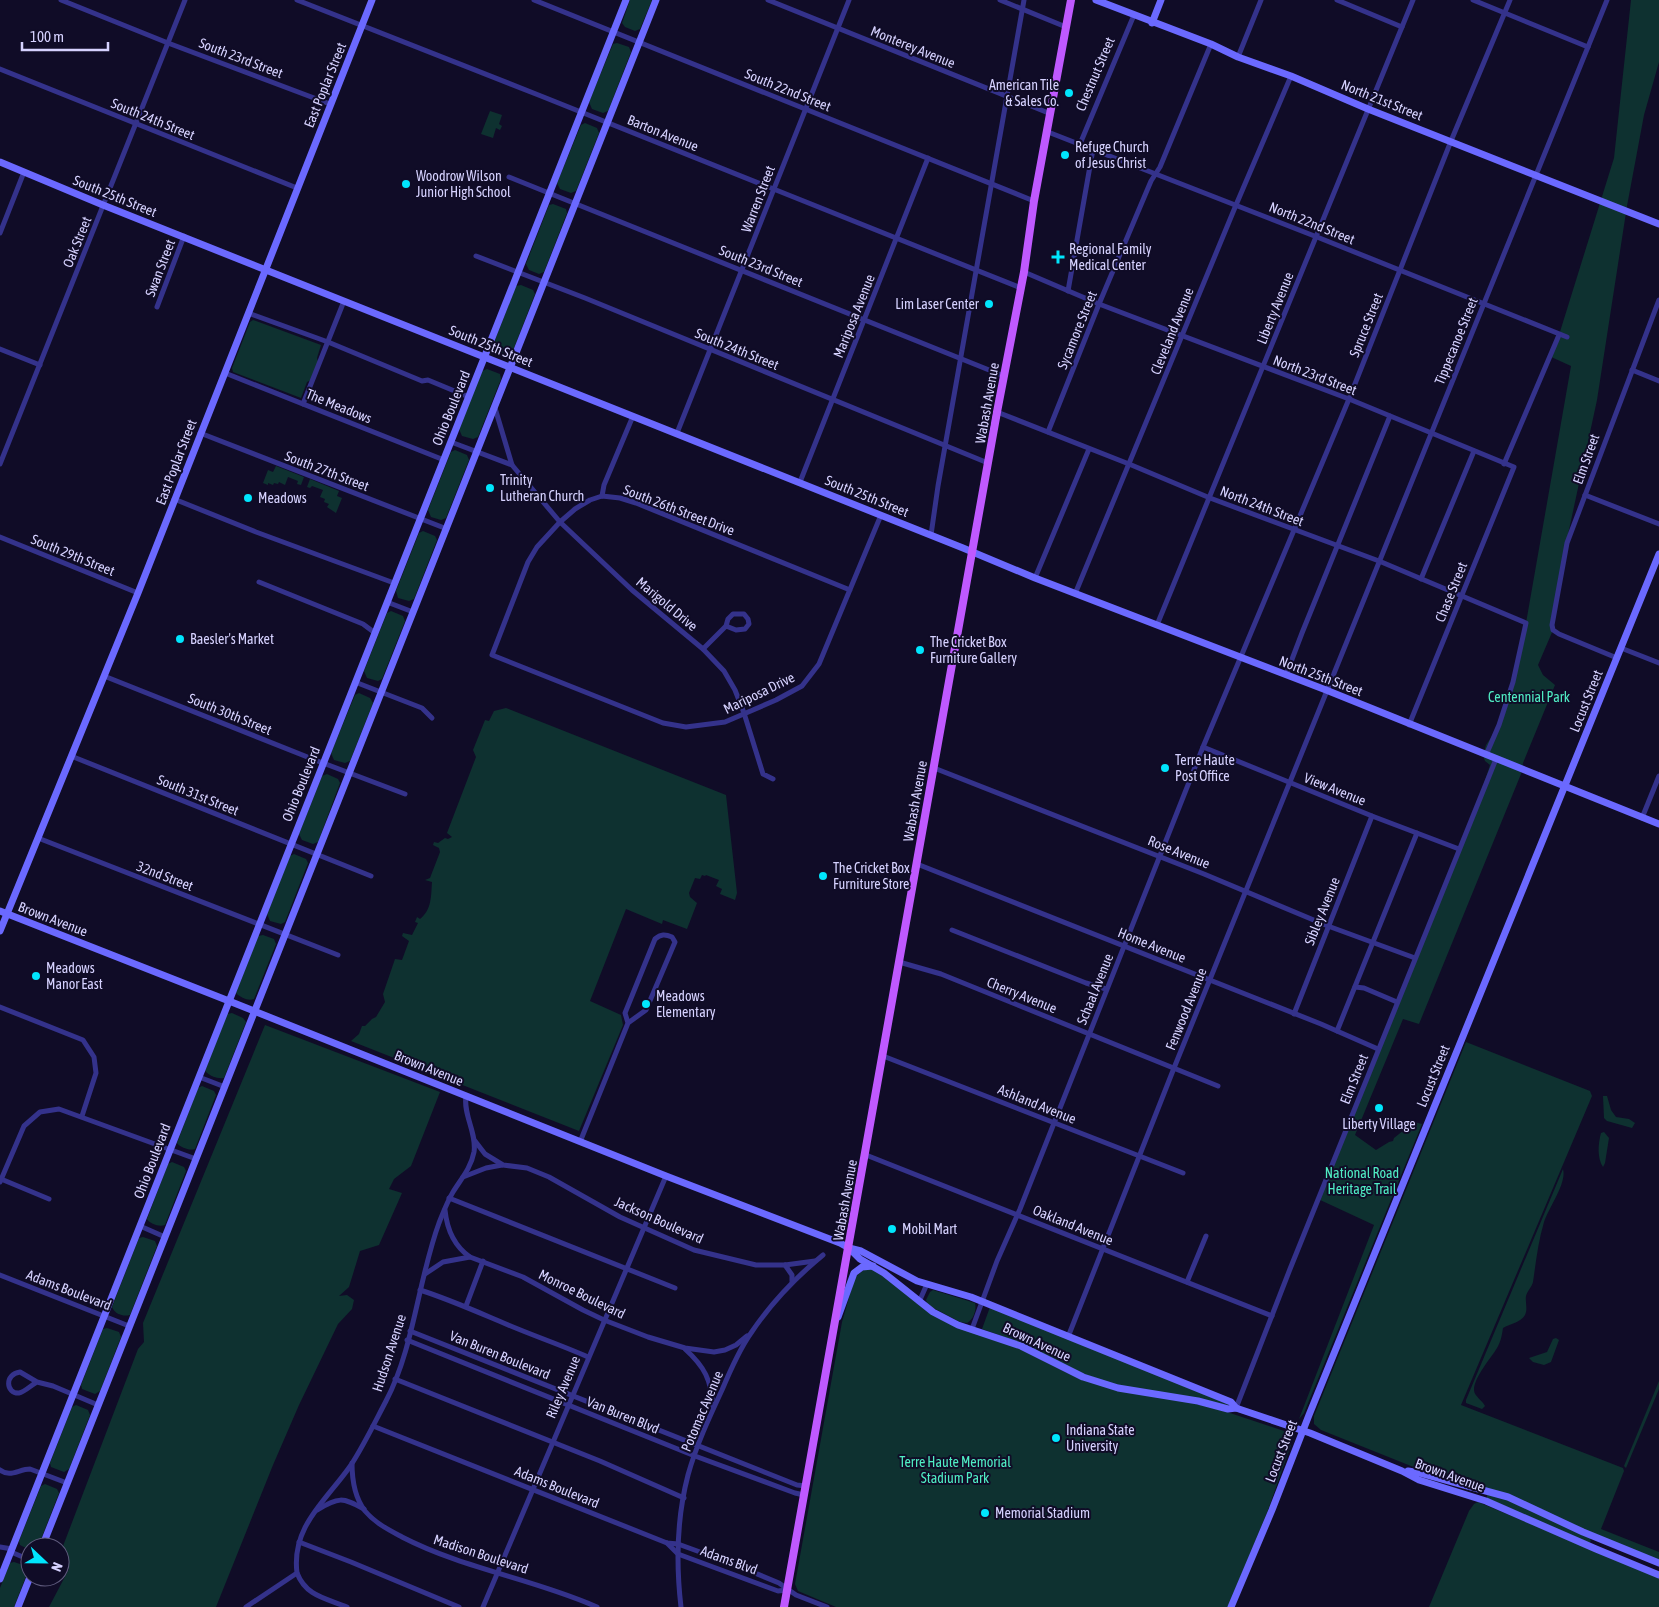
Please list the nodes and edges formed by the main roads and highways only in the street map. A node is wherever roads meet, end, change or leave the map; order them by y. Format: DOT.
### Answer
graph roads {
  1 [pos="1071,0"];
  2 [pos="784,1607"];
  1 -- 2 [label="main road, Wabash Avenue"];
}
